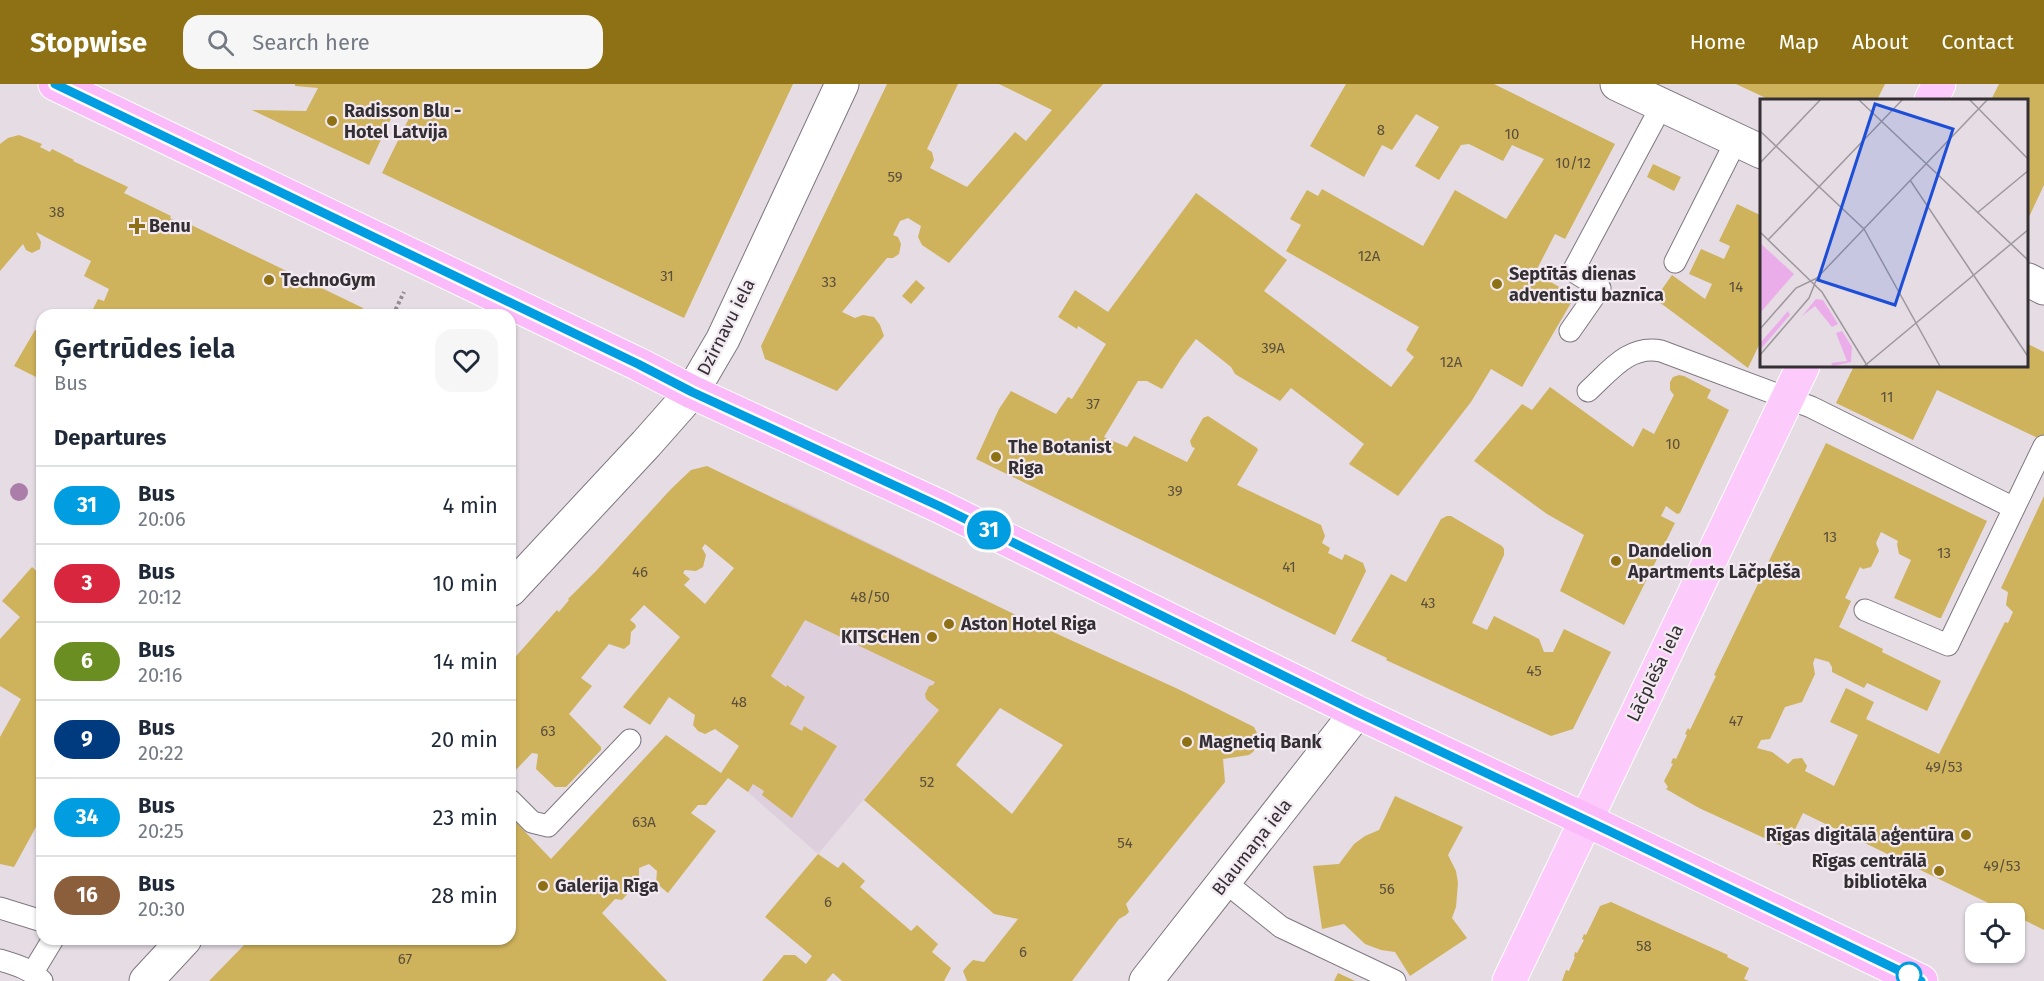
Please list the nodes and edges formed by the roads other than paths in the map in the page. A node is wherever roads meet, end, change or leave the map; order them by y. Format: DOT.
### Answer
graph roads {
  1 [pos="55,84"];
  2 [pos="842,84"];
  3 [pos="1939,84"];
  4 [pos="1626,86"];
  5 [pos="1932,99"];
  6 [pos="1662,105"];
  7 [pos="1749,147"];
  8 [pos="1675,262"];
  9 [pos="2029,280"];
  10 [pos="2044,288"];
  11 [pos="1570,332"];
  12 [pos="1802,368"];
  13 [pos="1588,391"];
  14 [pos="692,392"];
  15 [pos="1788,397"];
  16 [pos="2044,446"];
  17 [pos="2014,508"];
  18 [pos="516,584"];
  19 [pos="1865,610"];
  20 [pos="1357,712"];
  21 [pos="630,740"];
  22 [pos="516,806"];
  23 [pos="1585,819"];
  24 [pos="1225,882"];
  25 [pos="0,908"];
  26 [pos="36,919"];
  27 [pos="51,945"];
  28 [pos="180,945"];
  29 [pos="0,960"];
  30 [pos="38,976"];
  31 [pos="146,981"];
  32 [pos="1146,981"];
  33 [pos="1395,981"];
  34 [pos="1509,981"];
  35 [pos="1921,981"];
  1 -- 14 [label="highway"];
  2 -- 14 [label="street, Dzirnavu iela"];
  3 -- 5 [label="main road"];
  4 -- 6 [label="street"];
  6 -- 7 [label="street"];
  6 -- 11 [label="lane"];
  7 -- 8 [label="lane"];
  9 -- 10 [label="street"];
  12 -- 15 [label="main road, Lāčplēša iela"];
  13 -- 15 [label="lane"];
  14 -- 18 [label="street, Dzirnavu iela"];
  14 -- 20 [label="highway"];
  15 -- 17 [label="lane"];
  15 -- 23 [label="main road, Lāčplēša iela"];
  16 -- 17 [label="lane"];
  17 -- 19 [label="lane"];
  20 -- 23 [label="highway"];
  20 -- 24 [label="street, Blaumaņa iela"];
  21 -- 22 [label="lane"];
  23 -- 34 [label="main road, Lāčplēša iela"];
  23 -- 35 [label="highway"];
  24 -- 32 [label="street, Blaumaņa iela"];
  24 -- 33 [label="lane"];
  25 -- 26 [label="lane"];
  27 -- 30 [label="lane"];
  28 -- 31 [label="street"];
  29 -- 30 [label="lane"];
}
